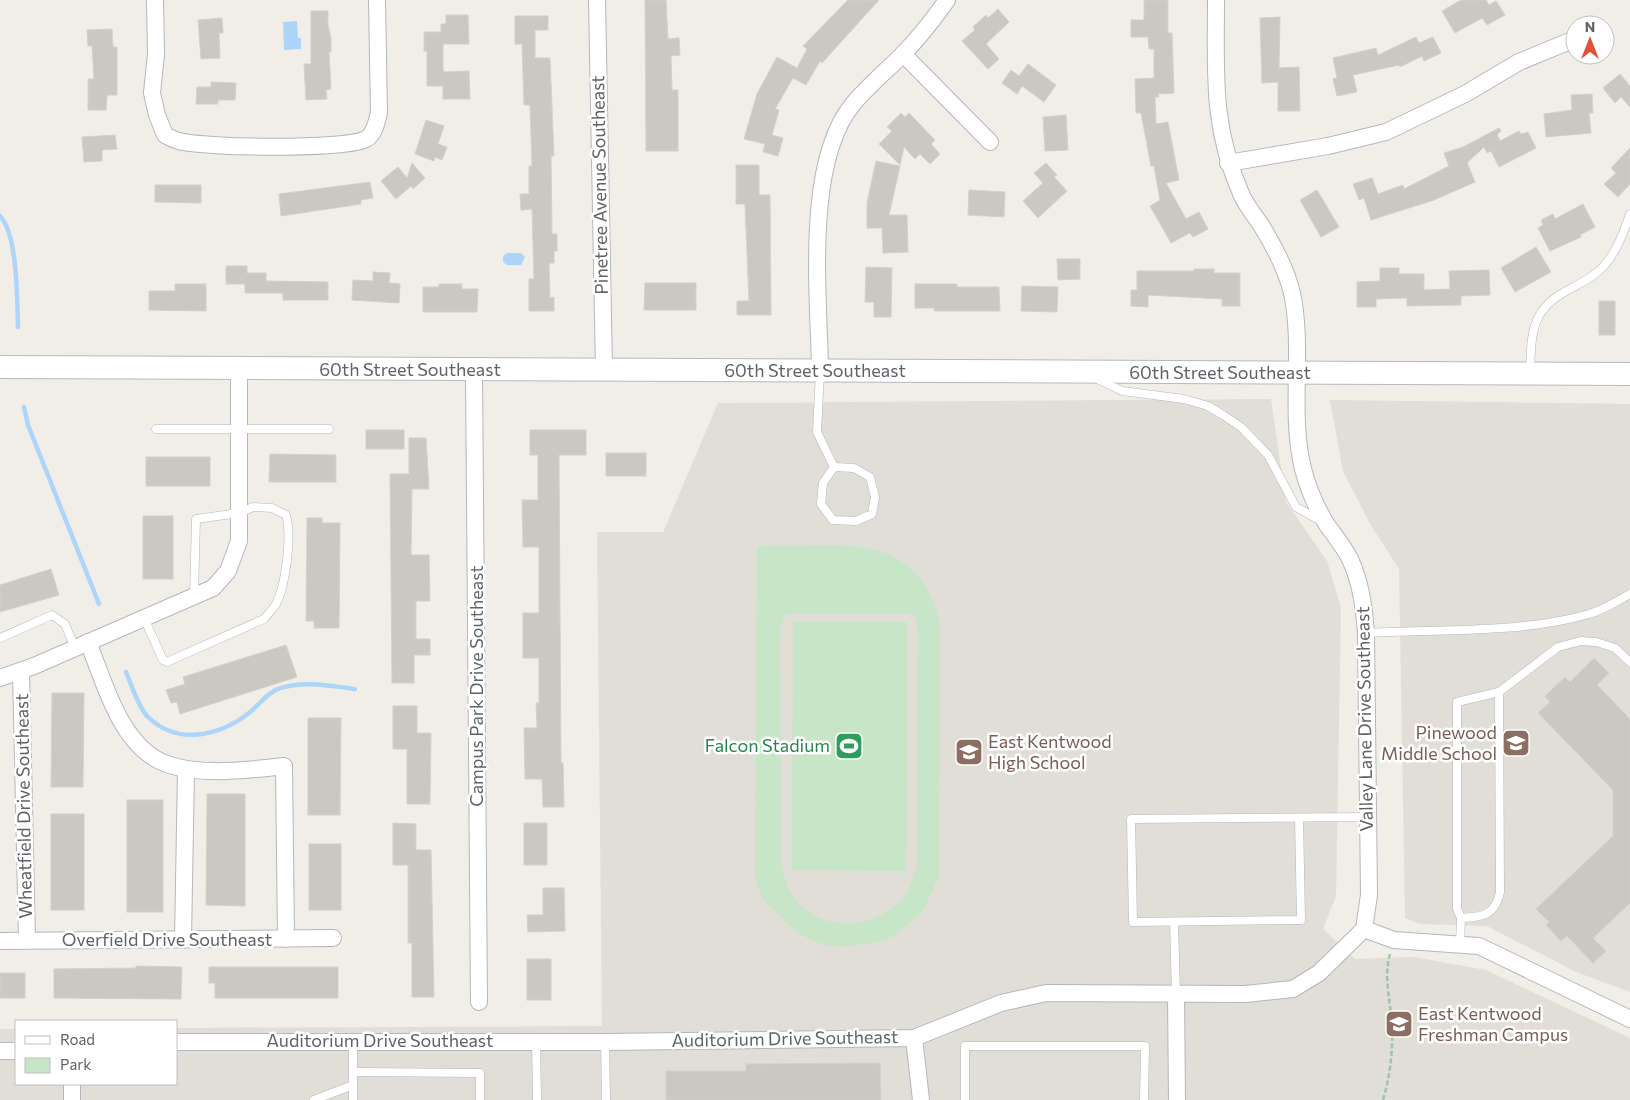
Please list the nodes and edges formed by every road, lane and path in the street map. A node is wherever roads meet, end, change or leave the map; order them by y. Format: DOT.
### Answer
graph roads {
  1 [pos="155,0"];
  2 [pos="377,0"];
  3 [pos="597,0"];
  4 [pos="947,0"];
  5 [pos="1216,0"];
  6 [pos="1565,43"];
  7 [pos="903,54"];
  8 [pos="990,142"];
  9 [pos="1228,163"];
  10 [pos="1630,214"];
  11 [pos="0,367"];
  12 [pos="239,369"];
  13 [pos="474,370"];
  14 [pos="604,370"];
  15 [pos="820,370"];
  16 [pos="1084,372"];
  17 [pos="1296,373"];
  18 [pos="1530,374"];
  19 [pos="1630,374"];
  20 [pos="156,429"];
  21 [pos="330,429"];
  22 [pos="239,430"];
  23 [pos="834,467"];
  24 [pos="239,513"];
  25 [pos="1327,525"];
  26 [pos="1630,594"];
  27 [pos="194,596"];
  28 [pos="144,618"];
  29 [pos="1366,633"];
  30 [pos="0,638"];
  31 [pos="82,645"];
  32 [pos="1630,662"];
  33 [pos="21,671"];
  34 [pos="0,678"];
  35 [pos="1499,692"];
  36 [pos="186,770"];
  37 [pos="1367,816"];
  38 [pos="1299,818"];
  39 [pos="1461,918"];
  40 [pos="1174,922"];
  41 [pos="1364,929"];
  42 [pos="333,938"];
  43 [pos="286,939"];
  44 [pos="27,940"];
  45 [pos="183,940"];
  46 [pos="1394,940"];
  47 [pos="0,941"];
  48 [pos="1460,944"];
  49 [pos="1176,994"];
  50 [pos="478,1002"];
  51 [pos="1630,1019"];
  52 [pos="914,1038"];
  53 [pos="353,1041"];
  54 [pos="536,1041"];
  55 [pos="178,1042"];
  56 [pos="606,1042"];
  57 [pos="0,1051"];
  58 [pos="15,1051"];
  59 [pos="353,1072"];
  60 [pos="72,1085"];
  61 [pos="353,1085"];
  62 [pos="72,1100"];
  63 [pos="314,1100"];
  64 [pos="353,1100"];
  65 [pos="480,1100"];
  66 [pos="537,1100"];
  67 [pos="606,1100"];
  68 [pos="921,1100"];
  69 [pos="965,1100"];
  70 [pos="1144,1100"];
  71 [pos="1177,1100"];
  72 [pos="1383,1100"];
  1 -- 2 [label="street"];
  3 -- 14 [label="street, Pinetree Avenue Southeast"];
  4 -- 7 [label="street"];
  5 -- 9 [label="street, Valley Lane Drive Southeast"];
  6 -- 9 [label="street"];
  7 -- 8 [label="street"];
  7 -- 15 [label="street"];
  9 -- 17 [label="street, Valley Lane Drive Southeast"];
  10 -- 18 [label="lane"];
  11 -- 12 [label="main road, 60th Street Southeast"];
  12 -- 13 [label="main road, 60th Street Southeast"];
  12 -- 22 [label="street"];
  13 -- 14 [label="main road, 60th Street Southeast"];
  13 -- 50 [label="street, Campus Park Drive Southeast"];
  14 -- 15 [label="main road, 60th Street Southeast"];
  15 -- 16 [label="main road, 60th Street Southeast"];
  15 -- 23 [label="lane"];
  16 -- 17 [label="main road, 60th Street Southeast"];
  16 -- 25 [label="lane"];
  17 -- 18 [label="main road, 60th Street Southeast"];
  17 -- 25 [label="street, Valley Lane Drive Southeast"];
  18 -- 19 [label="main road, 60th Street Southeast"];
  20 -- 22 [label="lane"];
  21 -- 22 [label="lane"];
  22 -- 24 [label="street"];
  23 -- 23 [label="lane"];
  24 -- 27 [label="street"];
  24 -- 27 [label="lane"];
  24 -- 28 [label="lane"];
  25 -- 29 [label="street, Valley Lane Drive Southeast"];
  26 -- 29 [label="lane"];
  27 -- 28 [label="street"];
  28 -- 31 [label="street"];
  29 -- 37 [label="street, Valley Lane Drive Southeast"];
  30 -- 31 [label="lane"];
  31 -- 33 [label="street"];
  31 -- 36 [label="street"];
  32 -- 35 [label="lane"];
  33 -- 34 [label="street"];
  33 -- 44 [label="street, Wheatfield Drive Southeast"];
  35 -- 39 [label="lane"];
  35 -- 39 [label="lane"];
  36 -- 43 [label="street"];
  36 -- 45 [label="street"];
  37 -- 38 [label="lane"];
  37 -- 41 [label="street, Valley Lane Drive Southeast"];
  38 -- 40 [label="lane"];
  38 -- 40 [label="lane"];
  39 -- 48 [label="lane"];
  40 -- 49 [label="lane"];
  41 -- 46 [label="street"];
  41 -- 49 [label="street, Auditorium Drive Southeast"];
  42 -- 43 [label="street, Overfield Drive Southeast"];
  43 -- 45 [label="street, Overfield Drive Southeast"];
  44 -- 45 [label="street, Overfield Drive Southeast"];
  44 -- 47 [label="street, Overfield Drive Southeast"];
  46 -- 48 [label="street"];
  46 -- 72 [label="path"];
  48 -- 51 [label="street"];
  49 -- 52 [label="street, Auditorium Drive Southeast"];
  49 -- 71 [label="street"];
  52 -- 56 [label="street, Auditorium Drive Southeast"];
  52 -- 68 [label="street"];
  53 -- 54 [label="street, Auditorium Drive Southeast"];
  53 -- 55 [label="street, Auditorium Drive Southeast"];
  53 -- 59 [label="lane"];
  54 -- 56 [label="street, Auditorium Drive Southeast"];
  54 -- 66 [label="lane"];
  56 -- 67 [label="lane"];
  57 -- 58 [label="street"];
  59 -- 61 [label="lane"];
  59 -- 65 [label="lane"];
  60 -- 62 [label="street"];
  61 -- 63 [label="lane"];
  61 -- 64 [label="lane"];
  69 -- 70 [label="lane"];
}
